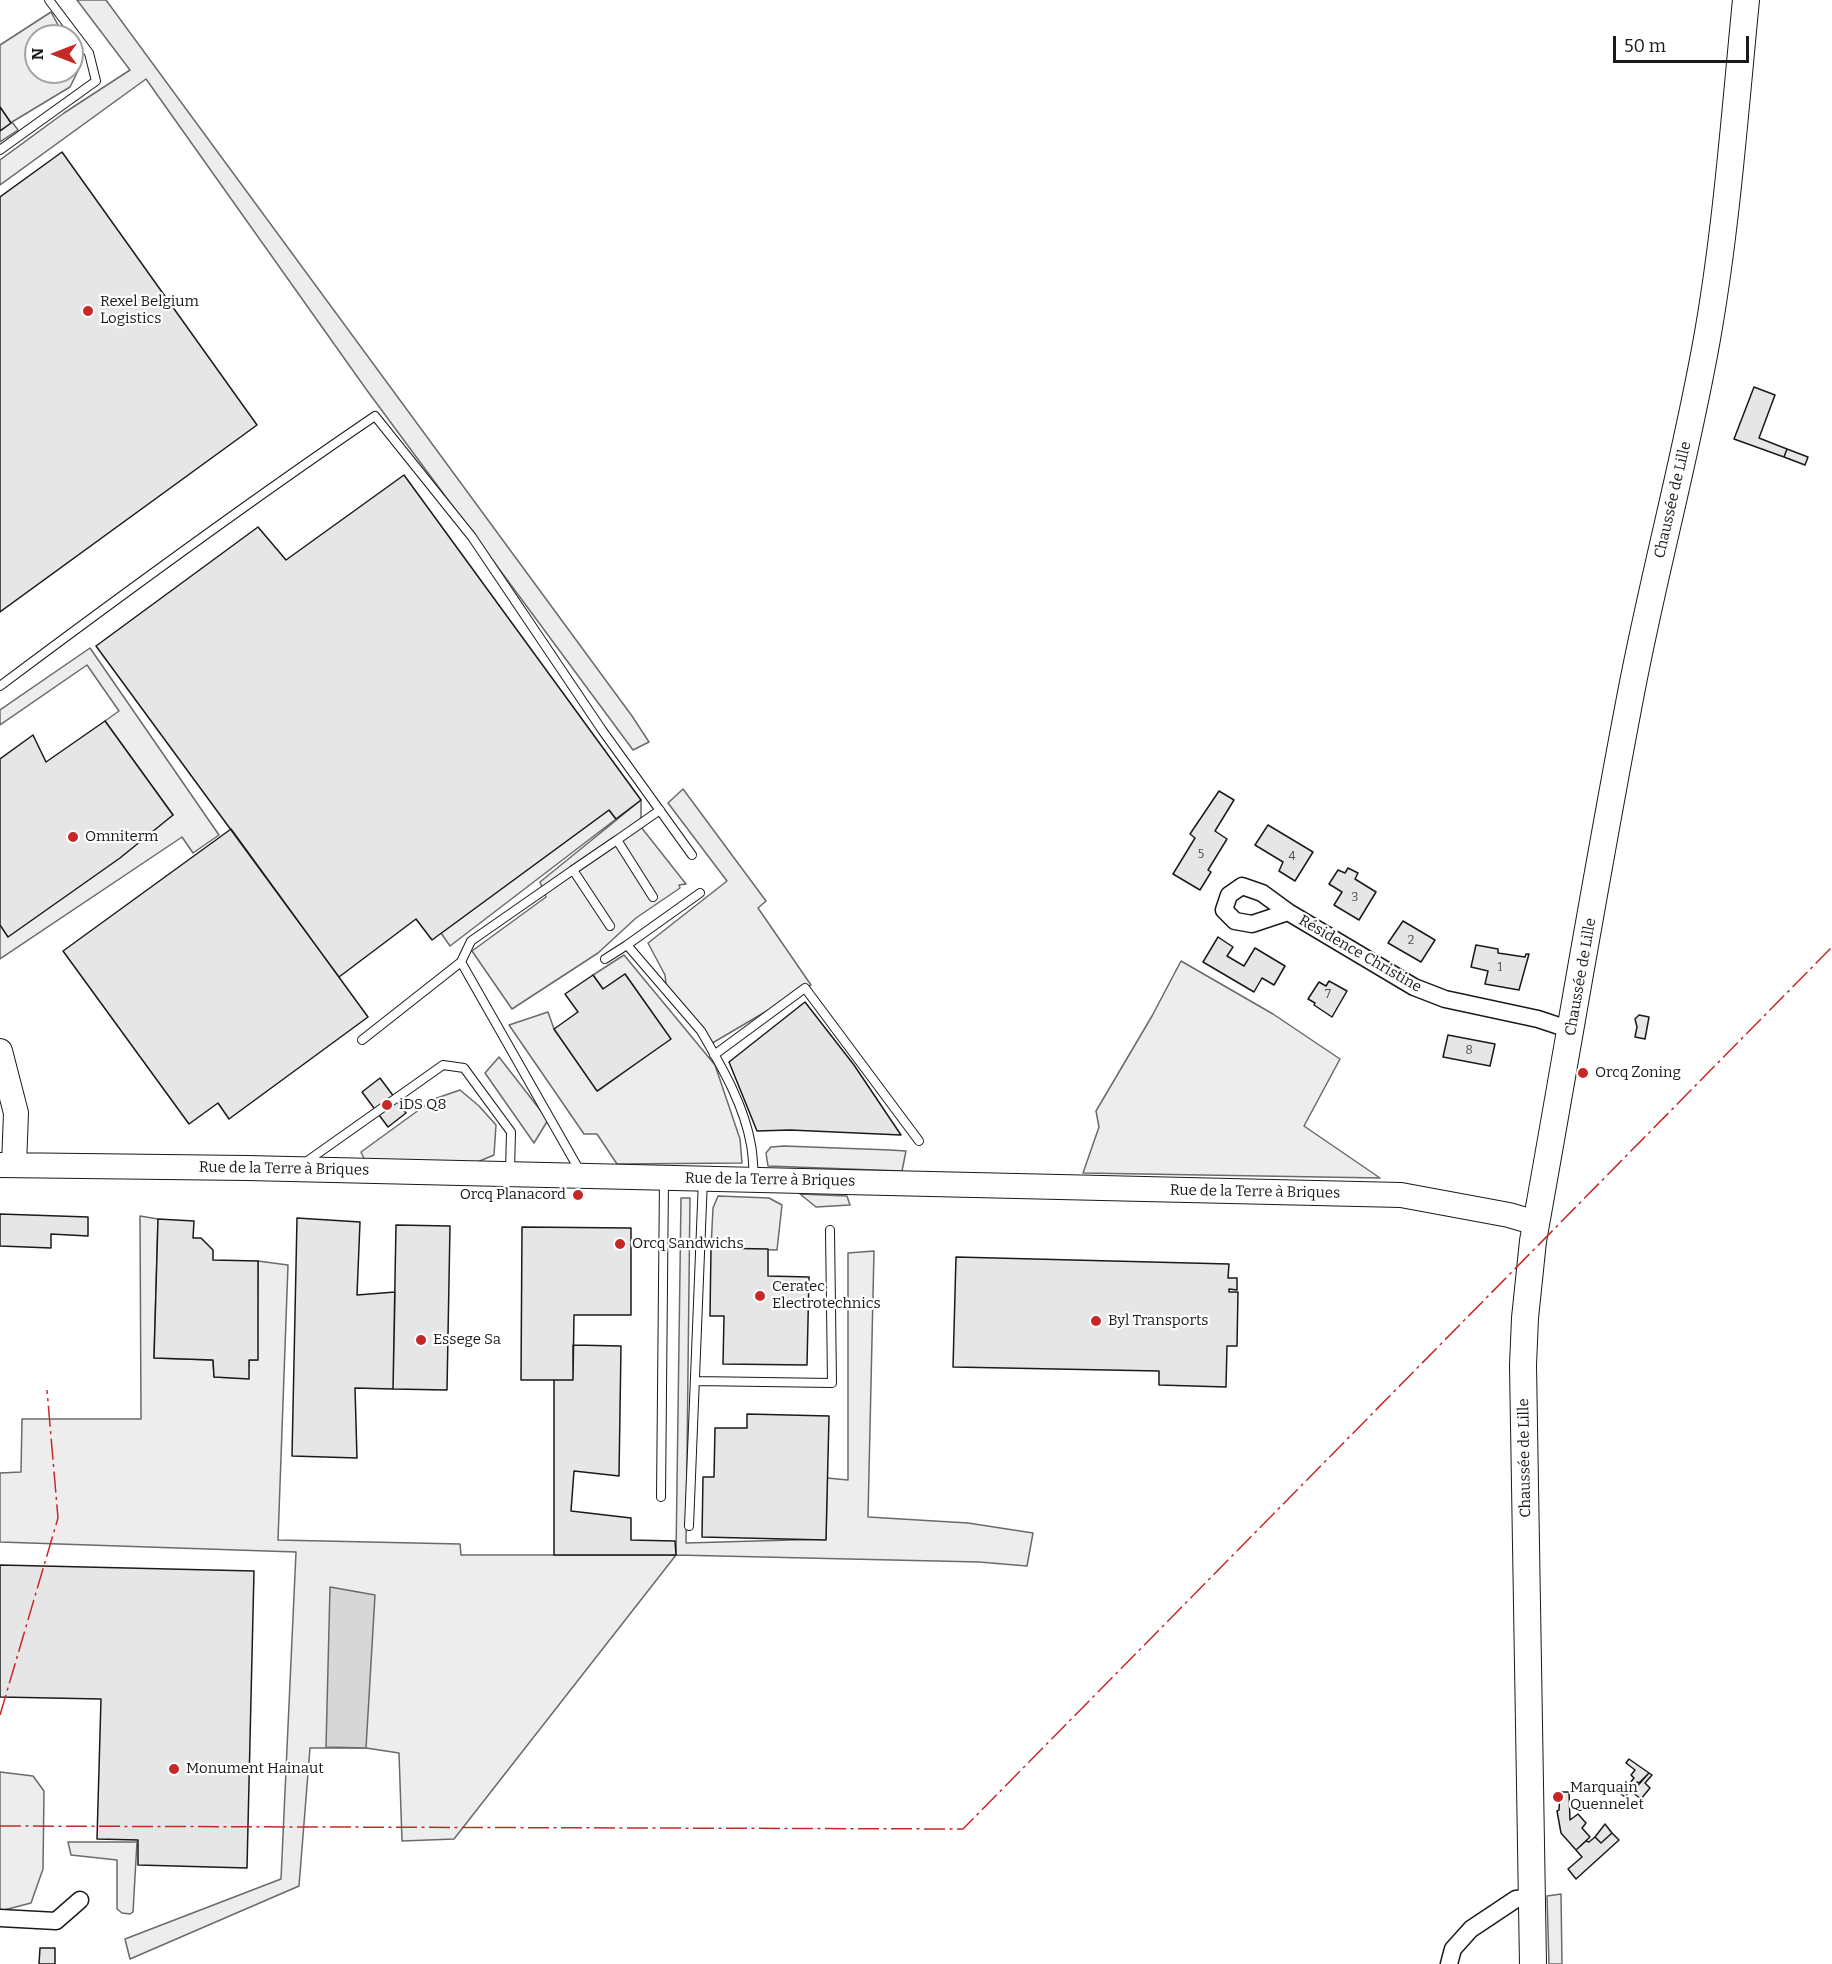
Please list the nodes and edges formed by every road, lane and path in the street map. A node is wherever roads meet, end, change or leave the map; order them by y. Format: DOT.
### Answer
graph roads {
  1 [pos="49,0"];
  2 [pos="1746,0"];
  3 [pos="0,150"];
  4 [pos="0,686"];
  5 [pos="660,810"];
  6 [pos="617,840"];
  7 [pos="692,855"];
  8 [pos="573,870"];
  9 [pos="700,893"];
  10 [pos="653,897"];
  11 [pos="1288,912"];
  12 [pos="610,926"];
  13 [pos="627,945"];
  14 [pos="605,960"];
  15 [pos="461,962"];
  16 [pos="1572,1030"];
  17 [pos="362,1040"];
  18 [pos="0,1051"];
  19 [pos="714,1055"];
  20 [pos="919,1141"];
  21 [pos="7,1165"];
  22 [pos="296,1169"];
  23 [pos="510,1174"];
  24 [pos="583,1176"];
  25 [pos="664,1178"];
  26 [pos="703,1179"];
  27 [pos="754,1180"];
  28 [pos="1536,1223"];
  29 [pos="830,1230"];
  30 [pos="695,1381"];
  31 [pos="661,1497"];
  32 [pos="689,1526"];
  33 [pos="1532,1897"];
  34 [pos="80,1900"];
  35 [pos="0,1918"];
  36 [pos="1449,1964"];
  37 [pos="1533,1964"];
  1 -- 3 [label="lane"];
  2 -- 16 [label="main road, Chaussée de Lille"];
  4 -- 5 [label="lane"];
  5 -- 6 [label="lane"];
  5 -- 7 [label="lane"];
  6 -- 8 [label="lane"];
  6 -- 10 [label="lane"];
  8 -- 12 [label="lane"];
  8 -- 15 [label="lane"];
  9 -- 13 [label="lane"];
  11 -- 16 [label="street, Résidence Christine"];
  13 -- 14 [label="lane"];
  13 -- 19 [label="lane"];
  15 -- 17 [label="lane"];
  15 -- 24 [label="lane"];
  16 -- 28 [label="main road, Chaussée de Lille"];
  18 -- 21 [label="main road"];
  19 -- 20 [label="lane"];
  19 -- 27 [label="lane"];
  21 -- 22 [label="main road, Rue de la Terre à Briques"];
  22 -- 23 [label="main road, Rue de la Terre à Briques"];
  22 -- 23 [label="lane"];
  23 -- 24 [label="main road, Rue de la Terre à Briques"];
  24 -- 25 [label="main road, Rue de la Terre à Briques"];
  25 -- 26 [label="main road, Rue de la Terre à Briques"];
  25 -- 31 [label="lane"];
  26 -- 27 [label="main road, Rue de la Terre à Briques"];
  26 -- 30 [label="lane"];
  27 -- 28 [label="main road, Rue de la Terre à Briques"];
  28 -- 33 [label="main road, Chaussée de Lille"];
  29 -- 30 [label="lane"];
  30 -- 32 [label="lane"];
  33 -- 36 [label="street"];
  33 -- 37 [label="main road, Chaussée de Lille"];
  34 -- 35 [label="street"];
}
